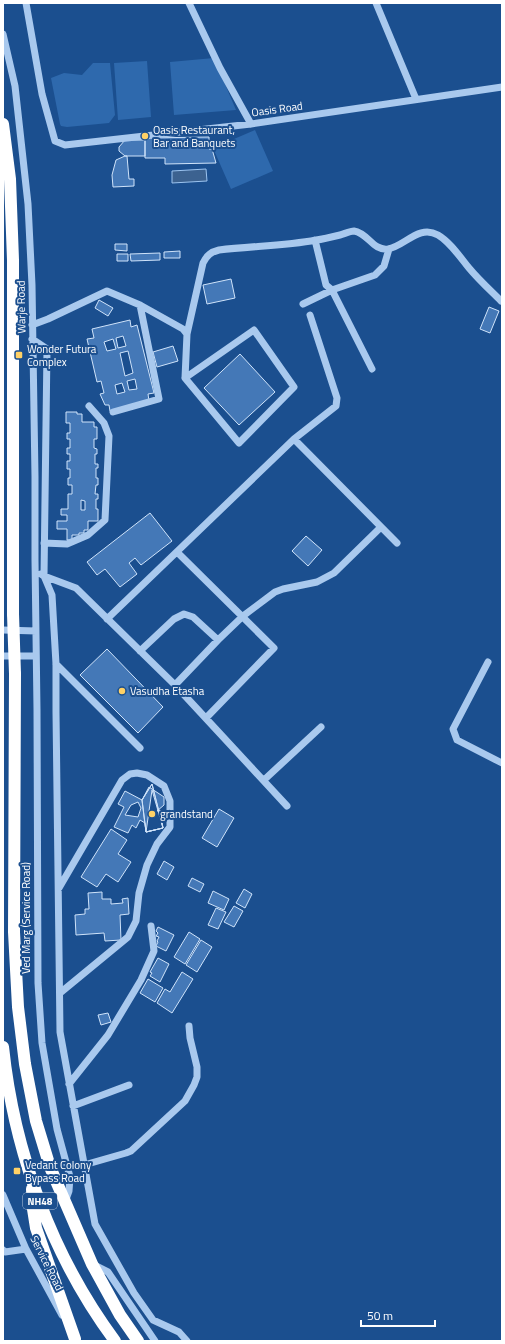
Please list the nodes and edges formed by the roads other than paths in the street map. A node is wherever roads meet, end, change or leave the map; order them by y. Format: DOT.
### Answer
graph roads {
  1 [pos="26,3"];
  2 [pos="189,3"];
  3 [pos="376,3"];
  4 [pos="3,34"];
  5 [pos="502,87"];
  6 [pos="416,99"];
  7 [pos="3,124"];
  8 [pos="251,124"];
  9 [pos="315,240"];
  10 [pos="389,249"];
  11 [pos="332,290"];
  12 [pos="501,301"];
  13 [pos="303,304"];
  14 [pos="140,305"];
  15 [pos="310,315"];
  16 [pos="32,325"];
  17 [pos="187,334"];
  18 [pos="32,339"];
  19 [pos="372,369"];
  20 [pos="185,378"];
  21 [pos="89,406"];
  22 [pos="113,412"];
  23 [pos="294,439"];
  24 [pos="381,527"];
  25 [pos="44,543"];
  26 [pos="397,543"];
  27 [pos="177,552"];
  28 [pos="35,570"];
  29 [pos="44,576"];
  30 [pos="243,616"];
  31 [pos="107,619"];
  32 [pos="3,630"];
  33 [pos="36,631"];
  34 [pos="218,640"];
  35 [pos="140,651"];
  36 [pos="3,656"];
  37 [pos="36,656"];
  38 [pos="488,662"];
  39 [pos="56,664"];
  40 [pos="175,685"];
  41 [pos="206,718"];
  42 [pos="321,727"];
  43 [pos="140,748"];
  44 [pos="502,763"];
  45 [pos="264,780"];
  46 [pos="287,806"];
  47 [pos="59,888"];
  48 [pos="151,926"];
  49 [pos="60,993"];
  50 [pos="188,1026"];
  51 [pos="3,1047"];
  52 [pos="69,1084"];
  53 [pos="129,1085"];
  54 [pos="73,1106"];
  55 [pos="84,1165"];
  56 [pos="32,1181"];
  57 [pos="3,1195"];
  58 [pos="65,1202"];
  59 [pos="26,1249"];
  60 [pos="3,1250"];
  61 [pos="92,1264"];
  62 [pos="76,1340"];
  63 [pos="115,1341"];
  64 [pos="138,1341"];
  65 [pos="155,1341"];
  66 [pos="187,1341"];
  1 -- 8 [label="street, Oasis Road"];
  2 -- 8 [label="street"];
  3 -- 6 [label="street"];
  4 -- 16 [label="street, Warje Road"];
  5 -- 6 [label="street, Oasis Road"];
  6 -- 8 [label="street, Oasis Road"];
  7 -- 58 [label="highway, NH48, bridge"];
  9 -- 10 [label="street"];
  9 -- 11 [label="street"];
  9 -- 17 [label="street"];
  10 -- 11 [label="street"];
  10 -- 12 [label="street"];
  11 -- 13 [label="street"];
  11 -- 19 [label="street"];
  14 -- 16 [label="street"];
  14 -- 17 [label="street"];
  14 -- 22 [label="street"];
  15 -- 23 [label="street"];
  16 -- 18 [label="street, Warje Road"];
  17 -- 20 [label="street"];
  18 -- 25 [label="street"];
  18 -- 28 [label="street, Warje Road"];
  20 -- 20 [label="street"];
  21 -- 25 [label="street"];
  23 -- 24 [label="street"];
  23 -- 27 [label="street"];
  24 -- 26 [label="street"];
  24 -- 30 [label="street"];
  25 -- 29 [label="street"];
  27 -- 30 [label="street"];
  27 -- 31 [label="street"];
  28 -- 29 [label="street"];
  28 -- 33 [label="street, Warje Road"];
  29 -- 31 [label="street"];
  29 -- 39 [label="street"];
  30 -- 34 [label="street"];
  30 -- 41 [label="street"];
  31 -- 35 [label="street"];
  32 -- 33 [label="street"];
  33 -- 37 [label="street, Ved Marg (Service Road)"];
  34 -- 35 [label="street"];
  34 -- 40 [label="street"];
  35 -- 40 [label="street"];
  36 -- 37 [label="street"];
  37 -- 58 [label="street, Ved Marg (Service Road)"];
  38 -- 44 [label="street"];
  39 -- 43 [label="street"];
  39 -- 47 [label="street"];
  40 -- 41 [label="street"];
  41 -- 45 [label="street"];
  42 -- 45 [label="street"];
  45 -- 46 [label="street"];
  47 -- 49 [label="street"];
  47 -- 49 [label="street"];
  48 -- 52 [label="street"];
  49 -- 52 [label="street"];
  50 -- 55 [label="street"];
  51 -- 56 [label="highway, NH48"];
  52 -- 54 [label="street"];
  53 -- 54 [label="street"];
  54 -- 55 [label="street"];
  55 -- 66 [label="street"];
  56 -- 62 [label="highway"];
  56 -- 63 [label="highway, NH48"];
  57 -- 59 [label="street, Service Road"];
  58 -- 61 [label="highway, NH48"];
  59 -- 60 [label="street"];
  59 -- 62 [label="street, Service Road"];
  61 -- 64 [label="highway, NH48"];
  61 -- 65 [label="street"];
}
